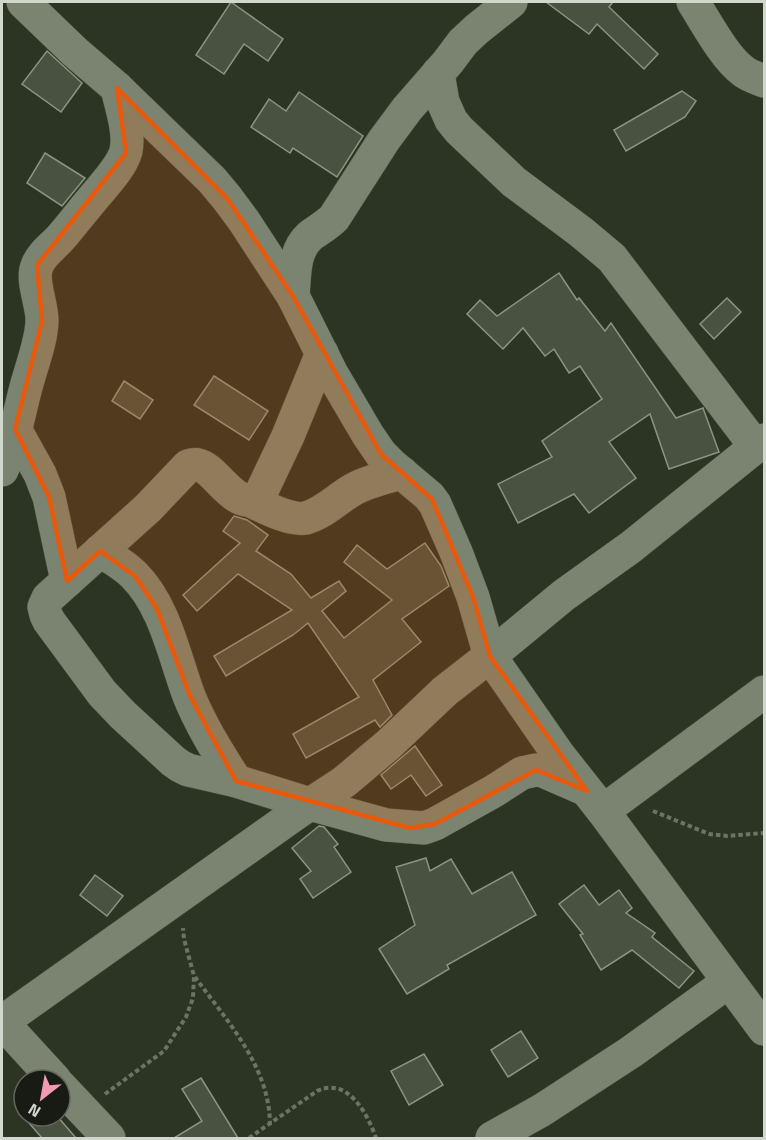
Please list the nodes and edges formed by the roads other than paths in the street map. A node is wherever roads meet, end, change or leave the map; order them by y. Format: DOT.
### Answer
graph roads {
  1 [pos="11,2"];
  2 [pos="23,2"];
  3 [pos="511,2"];
  4 [pos="693,2"];
  5 [pos="2,9"];
  6 [pos="438,73"];
  7 [pos="765,81"];
  8 [pos="117,88"];
  9 [pos="293,296"];
  10 [pos="322,353"];
  11 [pos="15,429"];
  12 [pos="760,444"];
  13 [pos="2,470"];
  14 [pos="402,473"];
  15 [pos="249,501"];
  16 [pos="100,550"];
  17 [pos="67,581"];
  18 [pos="490,656"];
  19 [pos="764,694"];
  20 [pos="236,782"];
  21 [pos="604,800"];
  22 [pos="310,804"];
  23 [pos="728,982"];
  24 [pos="2,1022"];
  25 [pos="765,1029"];
  26 [pos="44,1068"];
  27 [pos="72,1099"];
  28 [pos="109,1138"];
  29 [pos="492,1138"];
  1 -- 5 [label="street"];
  2 -- 8 [label="street"];
  3 -- 6 [label="street"];
  4 -- 7 [label="street"];
  6 -- 9 [label="street"];
  6 -- 12 [label="street"];
  8 -- 9 [label="street"];
  8 -- 11 [label="street"];
  9 -- 10 [label="street"];
  10 -- 14 [label="street"];
  10 -- 15 [label="street"];
  11 -- 13 [label="street"];
  11 -- 17 [label="street"];
  12 -- 18 [label="street"];
  14 -- 15 [label="street"];
  14 -- 18 [label="street"];
  15 -- 16 [label="street"];
  16 -- 17 [label="street"];
  16 -- 20 [label="street"];
  17 -- 20 [label="street"];
  18 -- 21 [label="street"];
  18 -- 22 [label="street"];
  19 -- 21 [label="street"];
  20 -- 22 [label="street"];
  21 -- 22 [label="street"];
  21 -- 23 [label="street"];
  22 -- 24 [label="street"];
  23 -- 25 [label="street"];
  23 -- 29 [label="street"];
  24 -- 26 [label="street"];
  27 -- 28 [label="street"];
}
